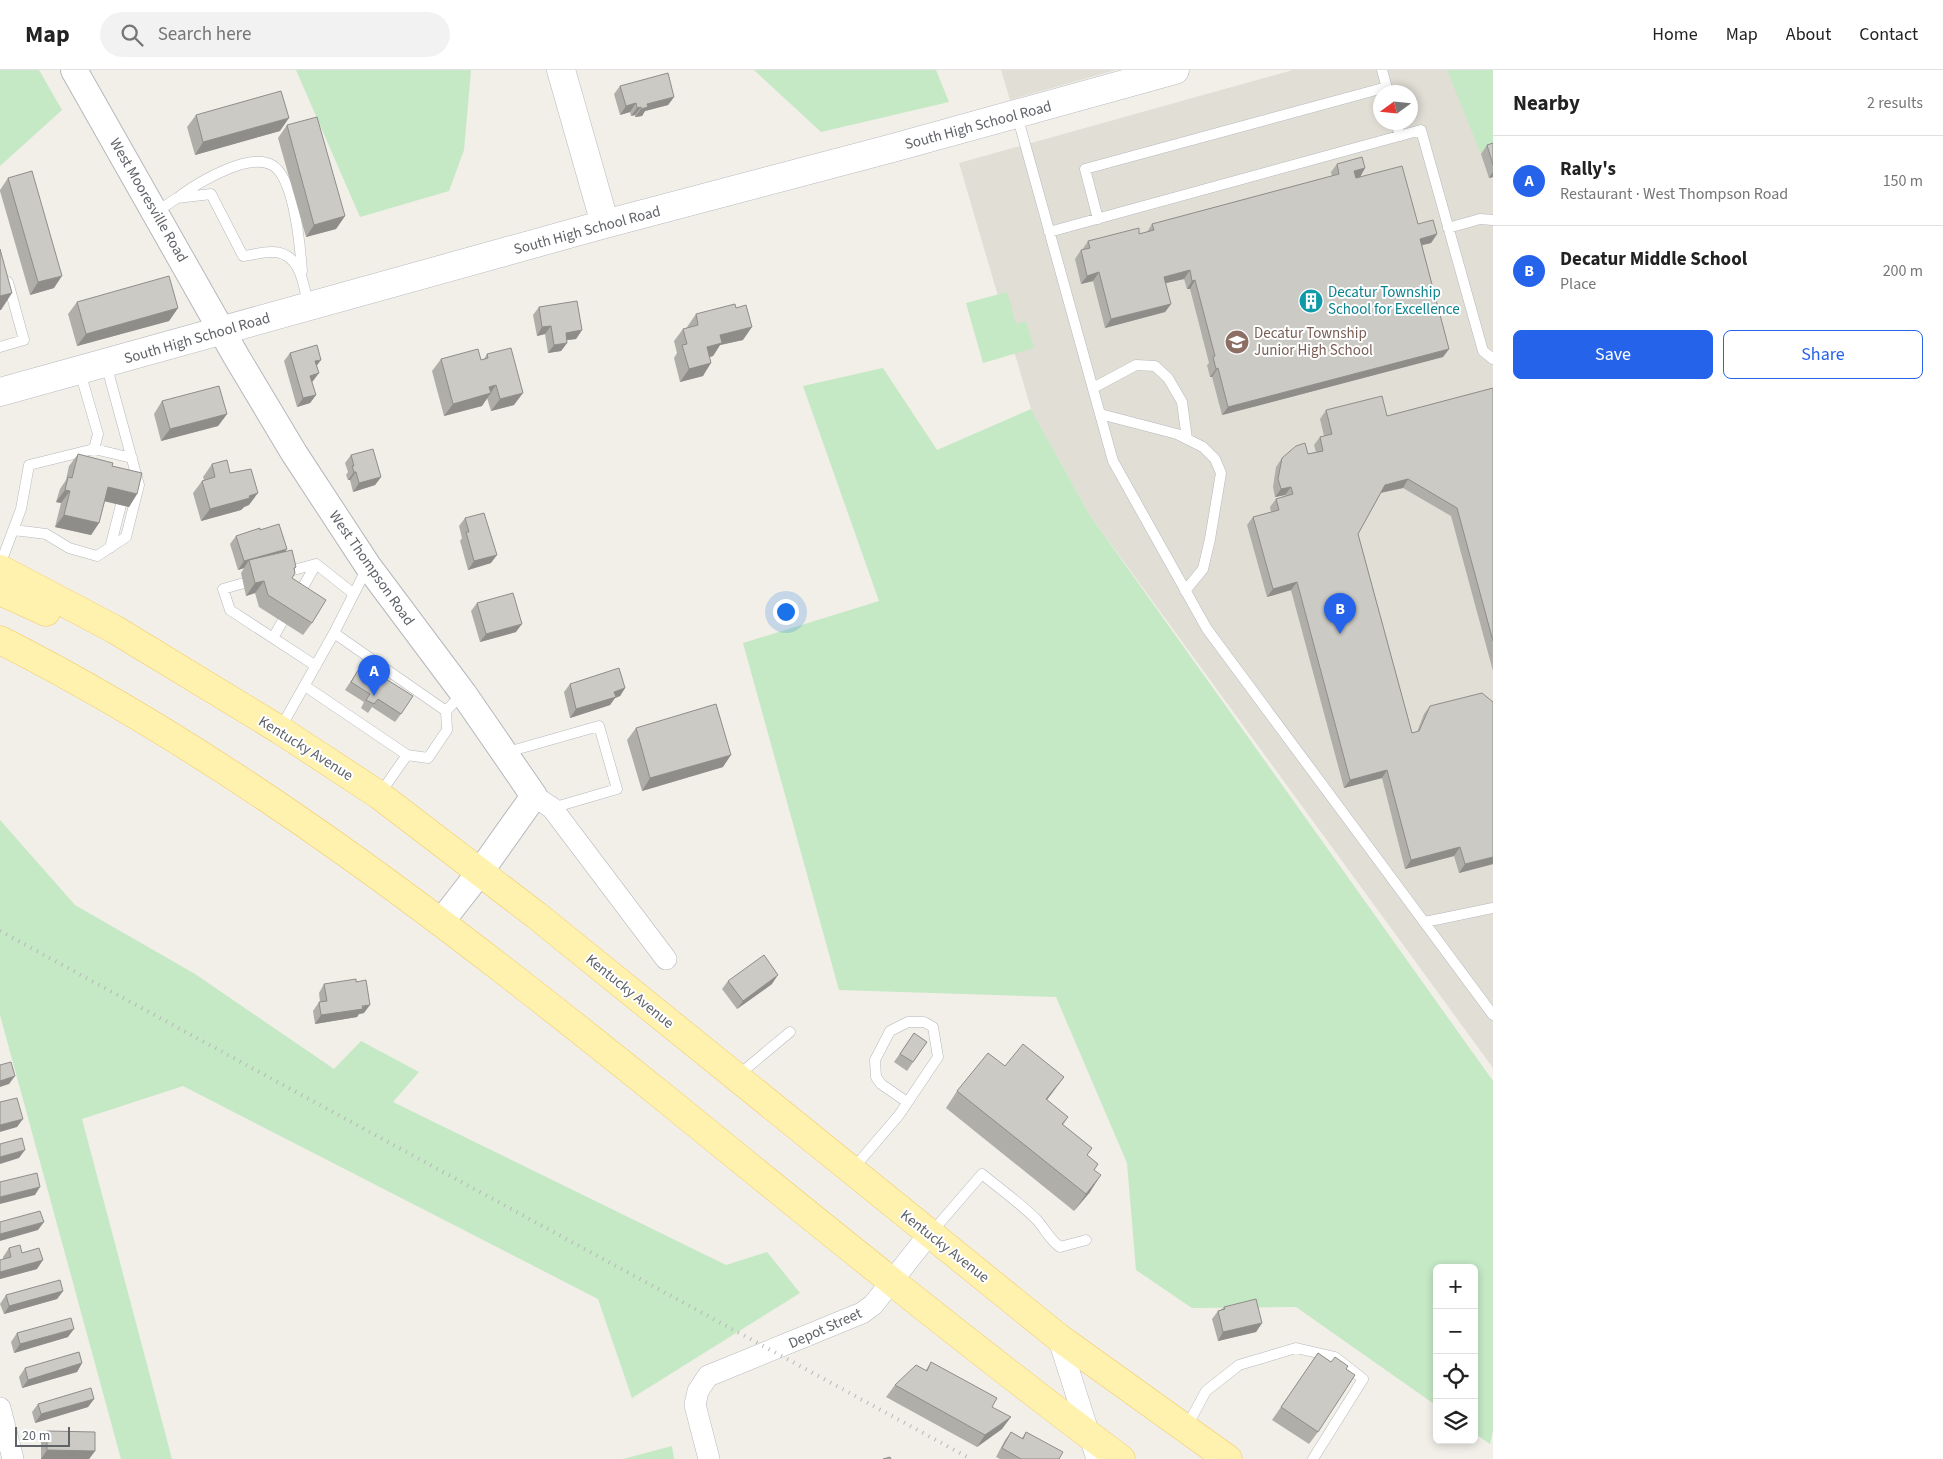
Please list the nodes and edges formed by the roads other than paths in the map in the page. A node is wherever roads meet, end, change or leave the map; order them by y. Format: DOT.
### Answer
graph roads {
  1 [pos="74,70"];
  2 [pos="561,70"];
  3 [pos="1175,70"];
  4 [pos="1382,70"];
  5 [pos="1386,85"];
  6 [pos="1373,94"];
  7 [pos="1016,114"];
  8 [pos="1398,130"];
  9 [pos="1400,136"];
  10 [pos="177,198"];
  11 [pos="156,212"];
  12 [pos="1098,218"];
  13 [pos="1493,220"];
  14 [pos="605,224"];
  15 [pos="1448,228"];
  16 [pos="1049,232"];
  17 [pos="5,270"];
  18 [pos="302,273"];
  19 [pos="309,307"];
  20 [pos="222,331"];
  21 [pos="0,347"];
  22 [pos="1493,359"];
  23 [pos="106,364"];
  24 [pos="80,371"];
  25 [pos="1093,388"];
  26 [pos="0,392"];
  27 [pos="1100,414"];
  28 [pos="1187,439"];
  29 [pos="94,449"];
  30 [pos="132,458"];
  31 [pos="126,484"];
  32 [pos="121,505"];
  33 [pos="14,530"];
  34 [pos="110,548"];
  35 [pos="316,564"];
  36 [pos="368,566"];
  37 [pos="0,567"];
  38 [pos="286,572"];
  39 [pos="244,583"];
  40 [pos="0,591"];
  41 [pos="1185,591"];
  42 [pos="354,594"];
  43 [pos="296,599"];
  44 [pos="282,622"];
  45 [pos="114,630"];
  46 [pos="334,633"];
  47 [pos="273,638"];
  48 [pos="0,640"];
  49 [pos="316,666"];
  50 [pos="305,686"];
  51 [pos="455,702"];
  52 [pos="280,730"];
  53 [pos="504,753"];
  54 [pos="407,755"];
  55 [pos="379,795"];
  56 [pos="543,802"];
  57 [pos="480,872"];
  58 [pos="1493,908"];
  59 [pos="441,922"];
  60 [pos="1425,922"];
  61 [pos="666,959"];
  62 [pos="1493,1015"];
  63 [pos="790,1032"];
  64 [pos="736,1077"];
  65 [pos="908,1102"];
  66 [pos="851,1171"];
  67 [pos="930,1234"];
  68 [pos="1086,1240"];
  69 [pos="892,1281"];
  70 [pos="1058,1337"];
  71 [pos="0,1408"];
  72 [pos="1186,1429"];
  73 [pos="1093,1447"];
  74 [pos="13,1459"];
  75 [pos="709,1459"];
  76 [pos="1121,1459"];
  77 [pos="1228,1459"];
  78 [pos="1312,1459"];
  1 -- 11 [label="street, West Mooresville Road"];
  2 -- 14 [label="main road"];
  3 -- 7 [label="main road, South High School Road"];
  4 -- 5 [label="lane"];
  6 -- 12 [label="lane"];
  7 -- 14 [label="main road, South High School Road"];
  7 -- 16 [label="lane"];
  8 -- 9 [label="lane"];
  9 -- 12 [label="lane"];
  9 -- 15 [label="lane"];
  10 -- 11 [label="lane"];
  10 -- 18 [label="lane"];
  10 -- 18 [label="lane"];
  11 -- 20 [label="street, West Mooresville Road"];
  12 -- 16 [label="lane"];
  13 -- 15 [label="lane"];
  14 -- 19 [label="main road, South High School Road"];
  15 -- 22 [label="lane"];
  16 -- 25 [label="lane"];
  17 -- 21 [label="lane"];
  18 -- 19 [label="lane"];
  19 -- 20 [label="main road, South High School Road"];
  20 -- 23 [label="main road, South High School Road"];
  20 -- 36 [label="street, West Thompson Road"];
  23 -- 24 [label="main road, South High School Road"];
  23 -- 30 [label="lane"];
  24 -- 26 [label="main road, South High School Road"];
  24 -- 29 [label="lane"];
  25 -- 27 [label="lane"];
  25 -- 28 [label="lane"];
  27 -- 28 [label="lane"];
  27 -- 41 [label="lane"];
  28 -- 41 [label="lane"];
  29 -- 30 [label="lane"];
  29 -- 33 [label="lane"];
  30 -- 31 [label="lane"];
  30 -- 34 [label="lane"];
  32 -- 34 [label="lane"];
  33 -- 34 [label="lane"];
  33 -- 37 [label="lane"];
  35 -- 38 [label="lane"];
  35 -- 42 [label="lane"];
  35 -- 43 [label="lane"];
  36 -- 42 [label="lane"];
  36 -- 51 [label="street, West Thompson Road"];
  37 -- 45 [label="main road, Kentucky Avenue"];
  39 -- 47 [label="lane"];
  40 -- 45 [label="main road"];
  41 -- 60 [label="lane"];
  42 -- 46 [label="lane"];
  44 -- 47 [label="lane"];
  45 -- 52 [label="main road, Kentucky Avenue"];
  46 -- 49 [label="lane"];
  46 -- 51 [label="lane"];
  47 -- 49 [label="lane"];
  48 -- 59 [label="main road"];
  49 -- 50 [label="lane"];
  50 -- 52 [label="lane"];
  50 -- 54 [label="lane"];
  51 -- 53 [label="street, West Thompson Road"];
  51 -- 54 [label="lane"];
  52 -- 55 [label="main road, Kentucky Avenue"];
  53 -- 56 [label="street, West Thompson Road"];
  53 -- 56 [label="lane"];
  54 -- 55 [label="lane"];
  55 -- 57 [label="main road, Kentucky Avenue"];
  56 -- 57 [label="street"];
  56 -- 61 [label="street, West Thompson Road"];
  57 -- 59 [label="street"];
  57 -- 64 [label="main road, Kentucky Avenue"];
  58 -- 60 [label="lane"];
  59 -- 69 [label="main road"];
  60 -- 62 [label="lane"];
  63 -- 64 [label="lane"];
  64 -- 66 [label="main road, Kentucky Avenue"];
  65 -- 65 [label="lane"];
  65 -- 66 [label="lane"];
  66 -- 67 [label="main road, Kentucky Avenue"];
  67 -- 68 [label="lane"];
  67 -- 69 [label="street, Depot Street"];
  67 -- 70 [label="main road, Kentucky Avenue"];
  69 -- 73 [label="main road"];
  69 -- 75 [label="street, Depot Street"];
  70 -- 72 [label="main road, Kentucky Avenue"];
  70 -- 73 [label="street"];
  71 -- 74 [label="street"];
  72 -- 77 [label="main road, Kentucky Avenue"];
  72 -- 78 [label="lane"];
  73 -- 76 [label="main road"];
}
